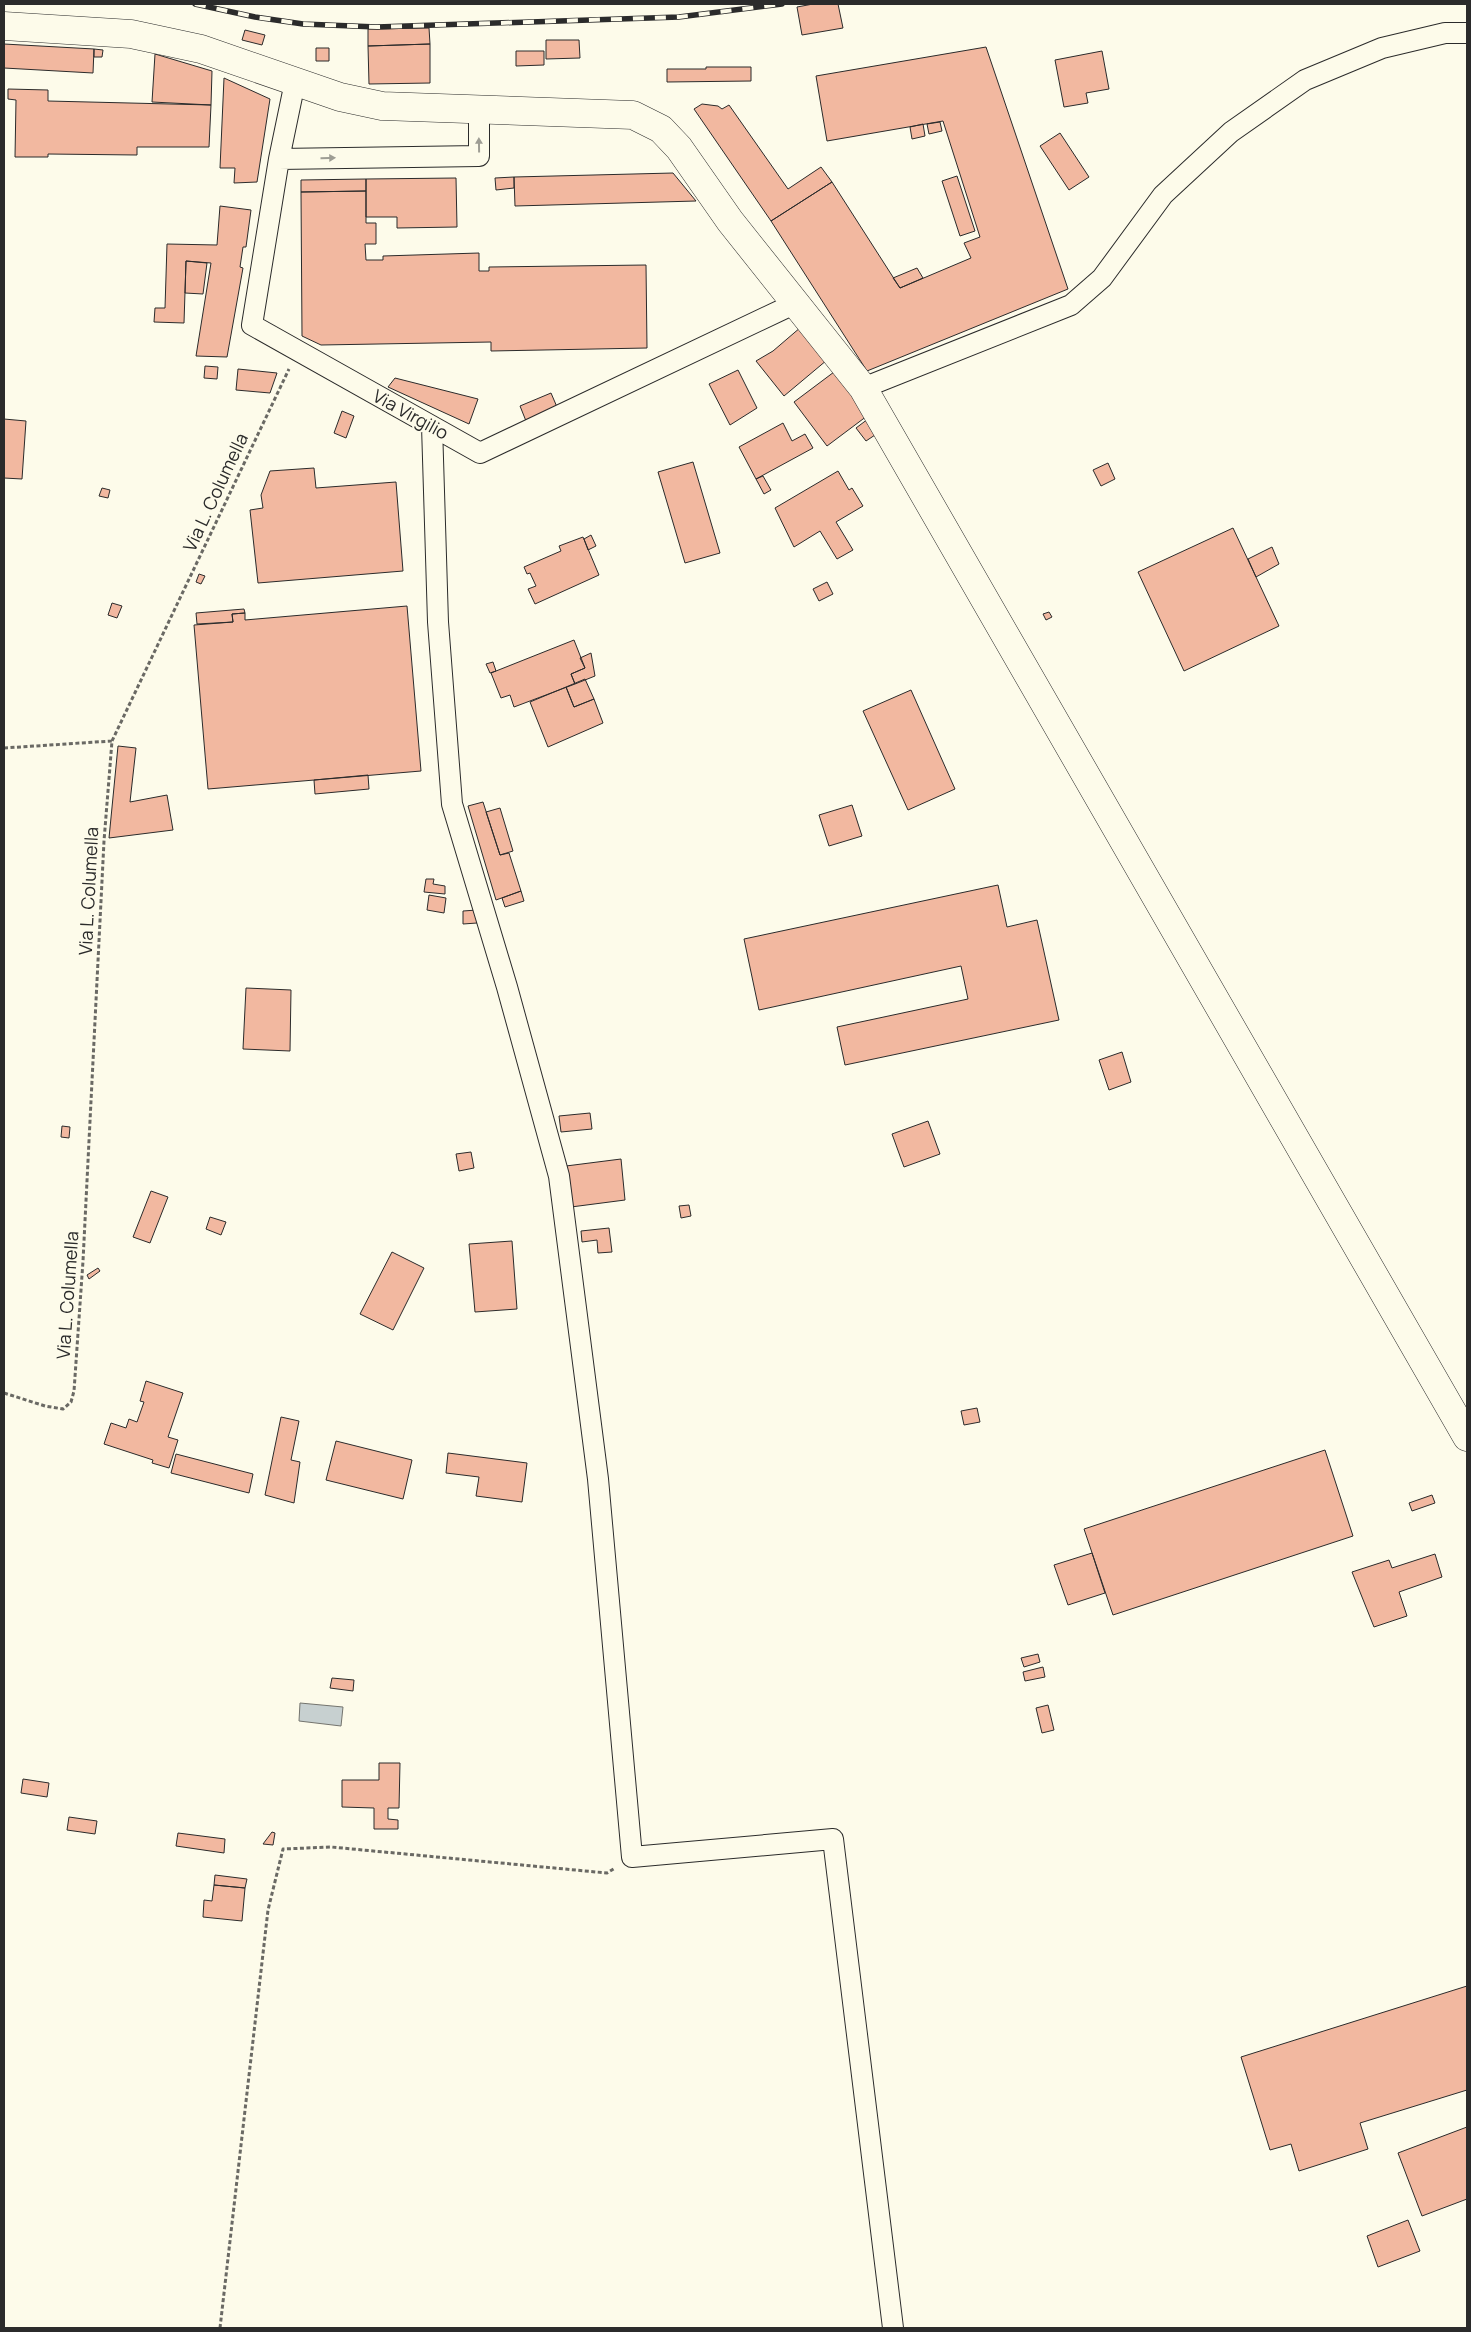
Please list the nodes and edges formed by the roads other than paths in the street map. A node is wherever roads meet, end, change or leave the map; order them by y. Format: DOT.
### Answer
graph roads {
  1 [pos="4,26"];
  2 [pos="1467,33"];
  3 [pos="295,82"];
  4 [pos="479,108"];
  5 [pos="279,159"];
  6 [pos="796,303"];
  7 [pos="864,388"];
  8 [pos="432,426"];
  9 [pos="1467,1437"];
  10 [pos="893,2328"];
  1 -- 3 [label="main road"];
  2 -- 7 [label="street"];
  3 -- 4 [label="main road"];
  3 -- 5 [label="street, Via Virgilio"];
  5 -- 4 [label="street, one-way"];
  4 -- 6 [label="main road"];
  5 -- 8 [label="street, Via Virgilio"];
  6 -- 7 [label="main road"];
  6 -- 8 [label="street, Via Virgilio"];
  7 -- 9 [label="main road"];
  8 -- 10 [label="street"];
}
